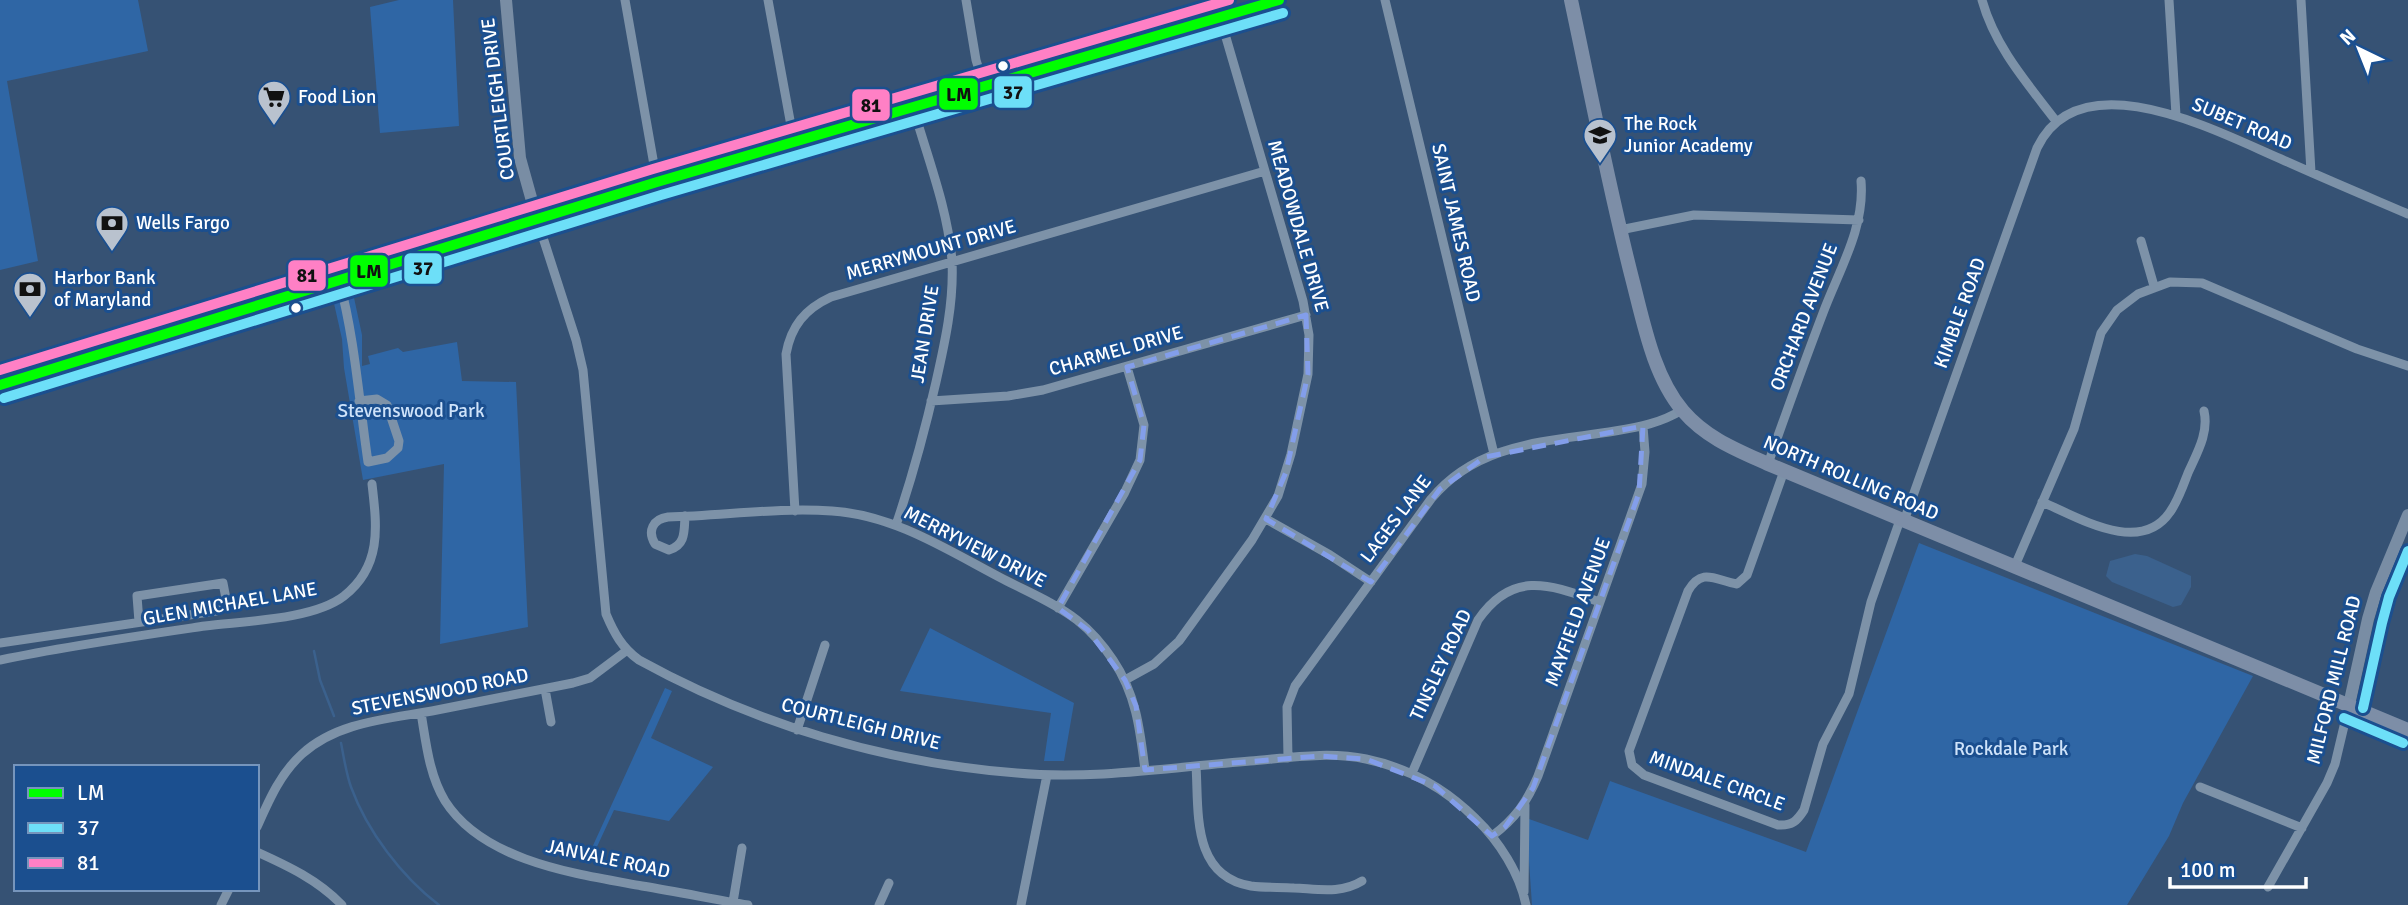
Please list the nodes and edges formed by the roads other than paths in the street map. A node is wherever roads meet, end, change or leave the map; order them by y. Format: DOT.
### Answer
graph roads {
  1 [pos="506,0"];
  2 [pos="625,0"];
  3 [pos="768,0"];
  4 [pos="966,0"];
  5 [pos="1279,0"];
  6 [pos="1385,0"];
  7 [pos="1571,0"];
  8 [pos="1982,0"];
  9 [pos="2169,0"];
  10 [pos="2301,0"];
  11 [pos="1220,17"];
  12 [pos="984,86"];
  13 [pos="913,107"];
  14 [pos="2176,115"];
  15 [pos="2056,121"];
  16 [pos="794,142"];
  17 [pos="1265,171"];
  18 [pos="2311,172"];
  19 [pos="1861,181"];
  20 [pos="657,182"];
  21 [pos="2408,214"];
  22 [pos="537,219"];
  23 [pos="1859,220"];
  24 [pos="1620,230"];
  25 [pos="2141,241"];
  26 [pos="952,261"];
  27 [pos="339,280"];
  28 [pos="2154,286"];
  29 [pos="1306,315"];
  30 [pos="2408,366"];
  31 [pos="1127,367"];
  32 [pos="0,385"];
  33 [pos="359,401"];
  34 [pos="932,401"];
  35 [pos="1682,410"];
  36 [pos="2204,411"];
  37 [pos="1643,426"];
  38 [pos="1494,454"];
  39 [pos="1768,464"];
  40 [pos="1784,471"];
  41 [pos="372,484"];
  42 [pos="2042,502"];
  43 [pos="796,511"];
  44 [pos="2408,515"];
  45 [pos="685,516"];
  46 [pos="1266,519"];
  47 [pos="1902,521"];
  48 [pos="895,525"];
  49 [pos="2014,568"];
  50 [pos="1371,582"];
  51 [pos="1600,602"];
  52 [pos="1058,608"];
  53 [pos="139,622"];
  54 [pos="0,643"];
  55 [pos="825,645"];
  56 [pos="626,651"];
  57 [pos="0,660"];
  58 [pos="1125,680"];
  59 [pos="545,689"];
  60 [pos="2349,705"];
  61 [pos="421,713"];
  62 [pos="551,722"];
  63 [pos="797,730"];
  64 [pos="2408,730"];
  65 [pos="1288,758"];
  66 [pos="1196,765"];
  67 [pos="1145,770"];
  68 [pos="1412,773"];
  69 [pos="1047,775"];
  70 [pos="2200,787"];
  71 [pos="1525,805"];
  72 [pos="259,823"];
  73 [pos="2302,828"];
  74 [pos="1492,836"];
  75 [pos="742,848"];
  76 [pos="259,853"];
  77 [pos="1362,881"];
  78 [pos="889,883"];
  79 [pos="2268,887"];
  80 [pos="1525,901"];
  81 [pos="733,902"];
  82 [pos="342,905"];
  83 [pos="748,905"];
  84 [pos="879,905"];
  85 [pos="1021,905"];
  1 -- 22 [label="street, COURTLEIGH DRIVE"];
  2 -- 20 [label="street"];
  3 -- 16 [label="street"];
  4 -- 12 [label="street"];
  5 -- 11 [label="main road"];
  6 -- 38 [label="street, SAINT JAMES ROAD"];
  7 -- 24 [label="main road, NORTH ROLLING ROAD"];
  8 -- 15 [label="street"];
  9 -- 14 [label="street"];
  10 -- 18 [label="street"];
  11 -- 12 [label="main road"];
  11 -- 17 [label="street, MEADOWDALE DRIVE"];
  12 -- 13 [label="main road"];
  13 -- 16 [label="main road"];
  13 -- 26 [label="street, JEAN DRIVE"];
  14 -- 15 [label="street, SUBET ROAD"];
  14 -- 18 [label="street, SUBET ROAD"];
  15 -- 47 [label="street, KIMBLE ROAD"];
  16 -- 20 [label="main road"];
  17 -- 26 [label="street, MERRYMOUNT DRIVE"];
  17 -- 29 [label="street, MEADOWDALE DRIVE"];
  18 -- 21 [label="street, SUBET ROAD"];
  19 -- 23 [label="street, ORCHARD AVENUE"];
  20 -- 22 [label="main road"];
  22 -- 27 [label="main road"];
  22 -- 56 [label="street, COURTLEIGH DRIVE"];
  23 -- 24 [label="street"];
  23 -- 39 [label="street, ORCHARD AVENUE"];
  24 -- 35 [label="main road, NORTH ROLLING ROAD"];
  25 -- 28 [label="street"];
  26 -- 34 [label="street, JEAN DRIVE"];
  26 -- 43 [label="street, MERRYMOUNT DRIVE"];
  27 -- 32 [label="main road"];
  27 -- 33 [label="street"];
  28 -- 30 [label="street"];
  28 -- 42 [label="street"];
  29 -- 31 [label="street, CHARMEL DRIVE"];
  29 -- 46 [label="street, MEADOWDALE DRIVE"];
  31 -- 34 [label="street, CHARMEL DRIVE"];
  31 -- 52 [label="street"];
  33 -- 33 [label="street"];
  34 -- 48 [label="street, JEAN DRIVE"];
  35 -- 37 [label="street, LAGES LANE"];
  35 -- 39 [label="main road, NORTH ROLLING ROAD"];
  36 -- 42 [label="street"];
  37 -- 38 [label="street, LAGES LANE"];
  37 -- 51 [label="street, MAYFIELD AVENUE"];
  38 -- 50 [label="street, LAGES LANE"];
  39 -- 40 [label="main road, NORTH ROLLING ROAD"];
  40 -- 47 [label="main road, NORTH ROLLING ROAD"];
  40 -- 47 [label="street, MINDALE CIRCLE"];
  41 -- 57 [label="street, GLEN MICHAEL LANE"];
  42 -- 49 [label="street"];
  43 -- 45 [label="street, MERRYVIEW DRIVE"];
  43 -- 48 [label="street, MERRYVIEW DRIVE"];
  44 -- 60 [label="street, MILFORD MILL ROAD"];
  45 -- 45 [label="street, MERRYVIEW DRIVE"];
  46 -- 50 [label="street"];
  46 -- 58 [label="street, MEADOWDALE DRIVE"];
  47 -- 49 [label="main road, NORTH ROLLING ROAD"];
  48 -- 52 [label="street, MERRYVIEW DRIVE"];
  49 -- 60 [label="main road, NORTH ROLLING ROAD"];
  50 -- 65 [label="street, LAGES LANE"];
  51 -- 68 [label="street, TINSLEY ROAD"];
  51 -- 71 [label="street, MAYFIELD AVENUE"];
  52 -- 58 [label="street, MERRYVIEW DRIVE"];
  53 -- 53 [label="street"];
  53 -- 54 [label="street"];
  55 -- 63 [label="street"];
  56 -- 59 [label="street, STEVENSWOOD ROAD"];
  56 -- 63 [label="street, COURTLEIGH DRIVE"];
  58 -- 67 [label="street, MERRYVIEW DRIVE"];
  59 -- 61 [label="street, STEVENSWOOD ROAD"];
  59 -- 62 [label="street"];
  60 -- 64 [label="main road, NORTH ROLLING ROAD"];
  60 -- 73 [label="street, MILFORD MILL ROAD"];
  61 -- 72 [label="street, STEVENSWOOD ROAD"];
  61 -- 81 [label="street, JANVALE ROAD"];
  63 -- 69 [label="street, COURTLEIGH DRIVE"];
  65 -- 66 [label="street, COURTLEIGH DRIVE"];
  65 -- 68 [label="street, COURTLEIGH DRIVE"];
  66 -- 67 [label="street, COURTLEIGH DRIVE"];
  66 -- 77 [label="street"];
  67 -- 69 [label="street, COURTLEIGH DRIVE"];
  68 -- 74 [label="street, COURTLEIGH DRIVE"];
  69 -- 85 [label="street"];
  70 -- 73 [label="street"];
  71 -- 74 [label="street, MAYFIELD AVENUE"];
  71 -- 80 [label="street, MAYFIELD AVENUE"];
  73 -- 79 [label="street, MILFORD MILL ROAD"];
  74 -- 80 [label="street, MAYFIELD AVENUE"];
  75 -- 81 [label="street"];
  76 -- 82 [label="street"];
  78 -- 84 [label="street"];
  81 -- 83 [label="street, JANVALE ROAD"];
}
